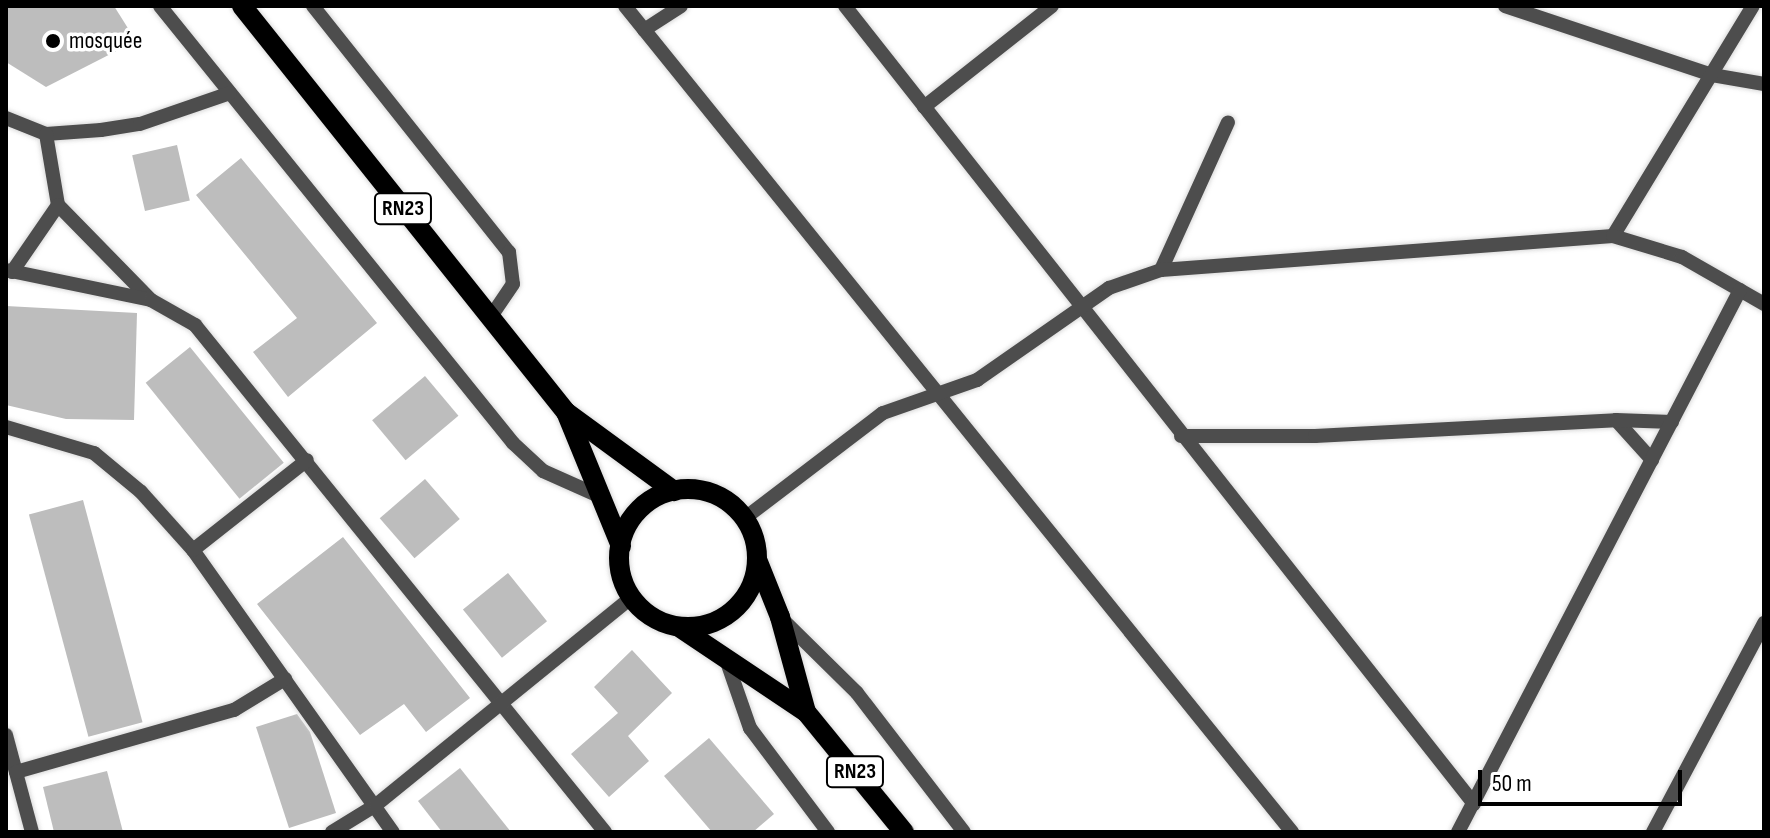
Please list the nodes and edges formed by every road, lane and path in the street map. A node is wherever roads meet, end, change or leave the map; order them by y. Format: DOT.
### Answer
graph roads {
  1 [pos="160,6"];
  2 [pos="242,6"];
  3 [pos="313,6"];
  4 [pos="625,6"];
  5 [pos="681,6"];
  6 [pos="845,6"];
  7 [pos="1052,6"];
  8 [pos="1505,6"];
  9 [pos="1753,6"];
  10 [pos="644,30"];
  11 [pos="1712,75"];
  12 [pos="1764,84"];
  13 [pos="230,93"];
  14 [pos="924,107"];
  15 [pos="6,118"];
  16 [pos="1228,122"];
  17 [pos="46,134"];
  18 [pos="58,205"];
  19 [pos="1613,236"];
  20 [pos="1161,270"];
  21 [pos="9,271"];
  22 [pos="1740,290"];
  23 [pos="151,300"];
  24 [pos="1764,304"];
  25 [pos="1080,306"];
  26 [pos="490,318"];
  27 [pos="934,393"];
  28 [pos="566,412"];
  29 [pos="1616,420"];
  30 [pos="1672,422"];
  31 [pos="6,427"];
  32 [pos="1181,436"];
  33 [pos="307,460"];
  34 [pos="1652,460"];
  35 [pos="674,491"];
  36 [pos="597,495"];
  37 [pos="745,518"];
  38 [pos="621,546"];
  39 [pos="193,550"];
  40 [pos="758,562"];
  41 [pos="631,598"];
  42 [pos="780,617"];
  43 [pos="1764,623"];
  44 [pos="679,627"];
  45 [pos="727,662"];
  46 [pos="285,679"];
  47 [pos="500,705"];
  48 [pos="806,712"];
  49 [pos="6,735"];
  50 [pos="16,772"];
  51 [pos="1474,804"];
  52 [pos="376,805"];
  53 [pos="32,832"];
  54 [pos="332,832"];
  55 [pos="393,832"];
  56 [pos="605,832"];
  57 [pos="828,832"];
  58 [pos="904,832"];
  59 [pos="964,832"];
  60 [pos="1292,832"];
  61 [pos="1458,832"];
  62 [pos="1653,832"];
  1 -- 13 [label="street"];
  2 -- 26 [label="main road, RN23"];
  3 -- 26 [label="street"];
  4 -- 10 [label="street"];
  5 -- 10 [label="street"];
  6 -- 14 [label="street"];
  7 -- 14 [label="street"];
  8 -- 11 [label="street"];
  9 -- 11 [label="street"];
  10 -- 27 [label="street"];
  11 -- 12 [label="street"];
  11 -- 19 [label="street"];
  13 -- 17 [label="street"];
  13 -- 36 [label="street"];
  14 -- 25 [label="street"];
  15 -- 17 [label="street"];
  16 -- 20 [label="street"];
  17 -- 18 [label="street"];
  18 -- 21 [label="street"];
  18 -- 23 [label="street"];
  19 -- 20 [label="street"];
  19 -- 22 [label="street"];
  20 -- 25 [label="street"];
  21 -- 23 [label="street"];
  22 -- 24 [label="street"];
  22 -- 30 [label="street"];
  23 -- 33 [label="street"];
  25 -- 27 [label="street"];
  25 -- 32 [label="street"];
  26 -- 28 [label="main road, RN23"];
  27 -- 37 [label="street"];
  27 -- 60 [label="street"];
  28 -- 35 [label="main road, RN23"];
  28 -- 36 [label="main road, RN23"];
  29 -- 30 [label="street"];
  29 -- 32 [label="street"];
  29 -- 34 [label="street"];
  30 -- 34 [label="street"];
  31 -- 39 [label="street"];
  32 -- 51 [label="street"];
  33 -- 39 [label="street"];
  33 -- 47 [label="street"];
  34 -- 51 [label="street"];
  35 -- 37 [label="main road"];
  35 -- 38 [label="main road"];
  36 -- 38 [label="main road, RN23"];
  37 -- 40 [label="main road, RN23"];
  38 -- 41 [label="main road, RN23"];
  39 -- 46 [label="street"];
  40 -- 42 [label="main road, RN23"];
  40 -- 44 [label="main road"];
  41 -- 44 [label="main road, RN23"];
  41 -- 47 [label="street"];
  42 -- 48 [label="main road, RN23"];
  42 -- 59 [label="street"];
  43 -- 62 [label="street"];
  44 -- 45 [label="main road, RN23"];
  45 -- 48 [label="main road, RN23"];
  45 -- 57 [label="street"];
  46 -- 50 [label="street"];
  46 -- 52 [label="street"];
  47 -- 52 [label="street"];
  47 -- 56 [label="street"];
  48 -- 58 [label="main road, RN23"];
  49 -- 50 [label="street"];
  50 -- 53 [label="street"];
  51 -- 61 [label="street"];
  52 -- 54 [label="street"];
  52 -- 55 [label="street"];
}
